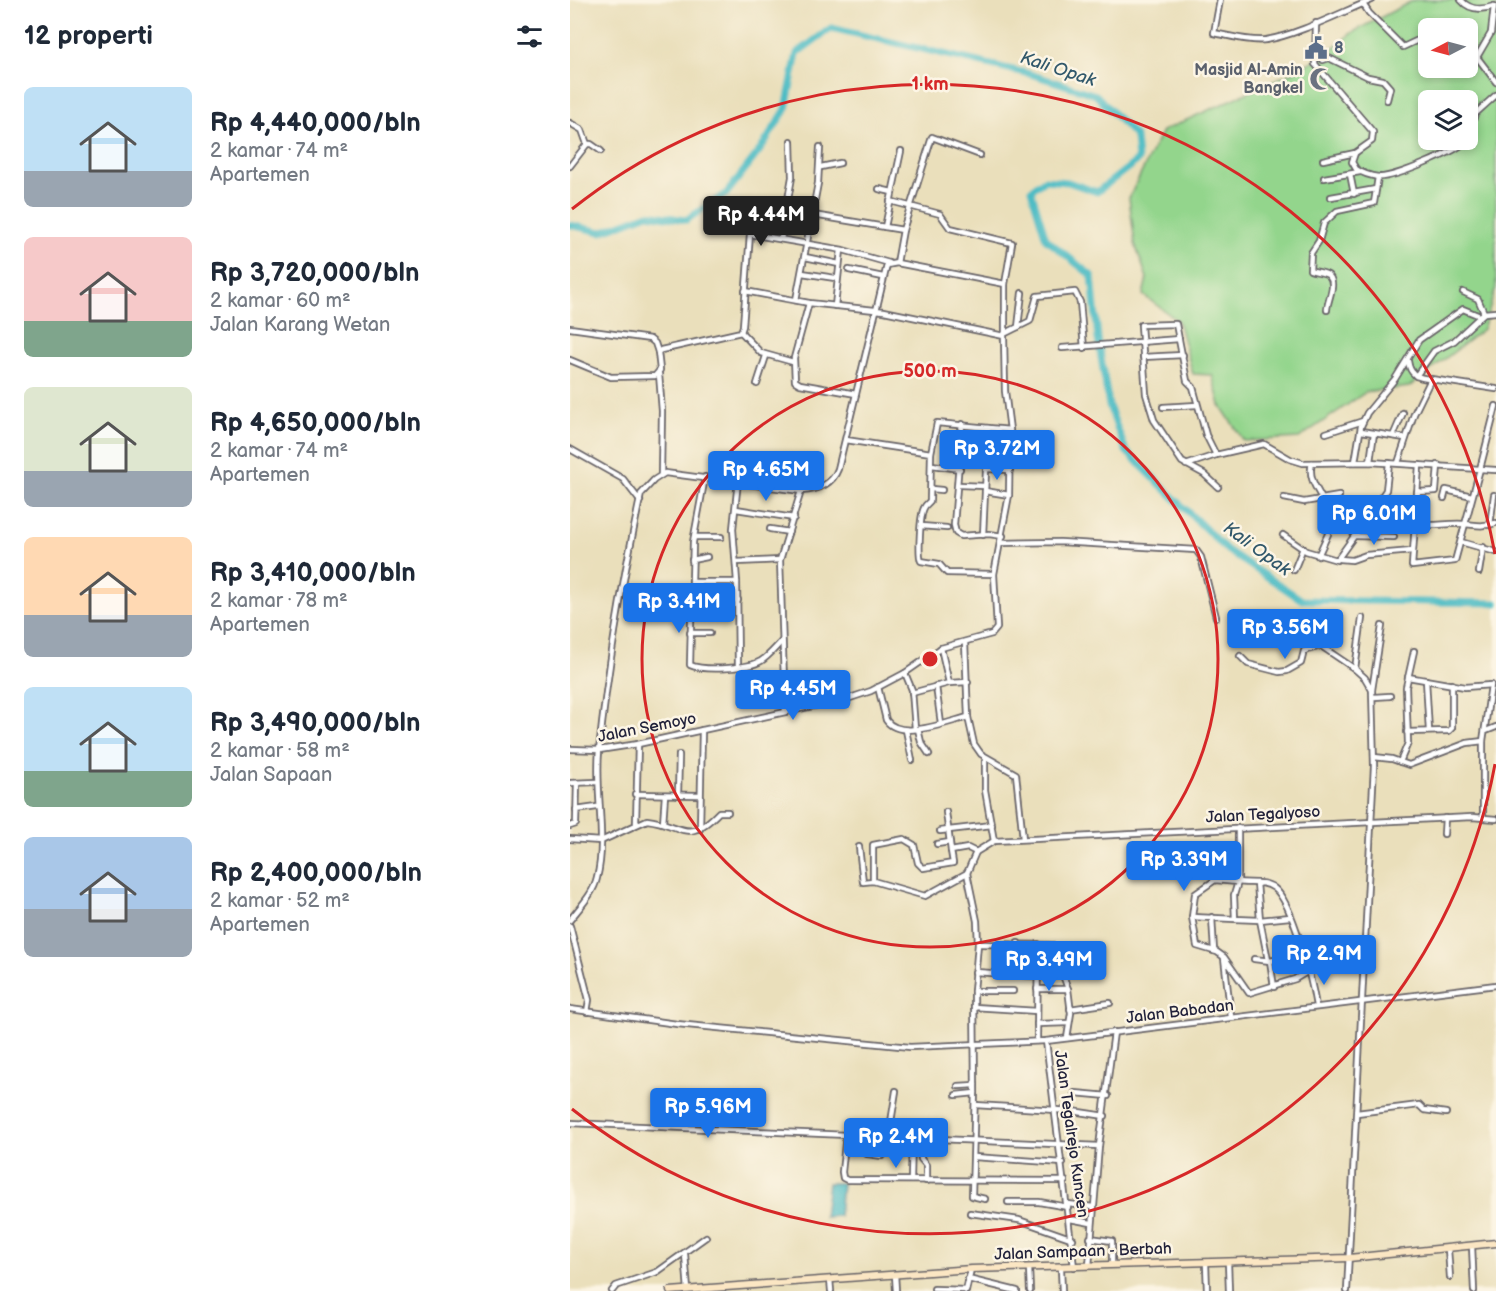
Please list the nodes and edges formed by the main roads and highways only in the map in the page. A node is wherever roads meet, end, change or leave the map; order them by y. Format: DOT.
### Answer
graph roads {
  1 [pos="1496,1243"];
  2 [pos="758,1288"];
  3 [pos="688,1290"];
  4 [pos="670,1291"];
  1 -- 2 [label="main road, Jalan Sampaan - Berbah"];
  2 -- 3 [label="main road, Jalan Sampaan - Berbah"];
  3 -- 4 [label="main road, Jalan Sampaan - Berbah"];
}
